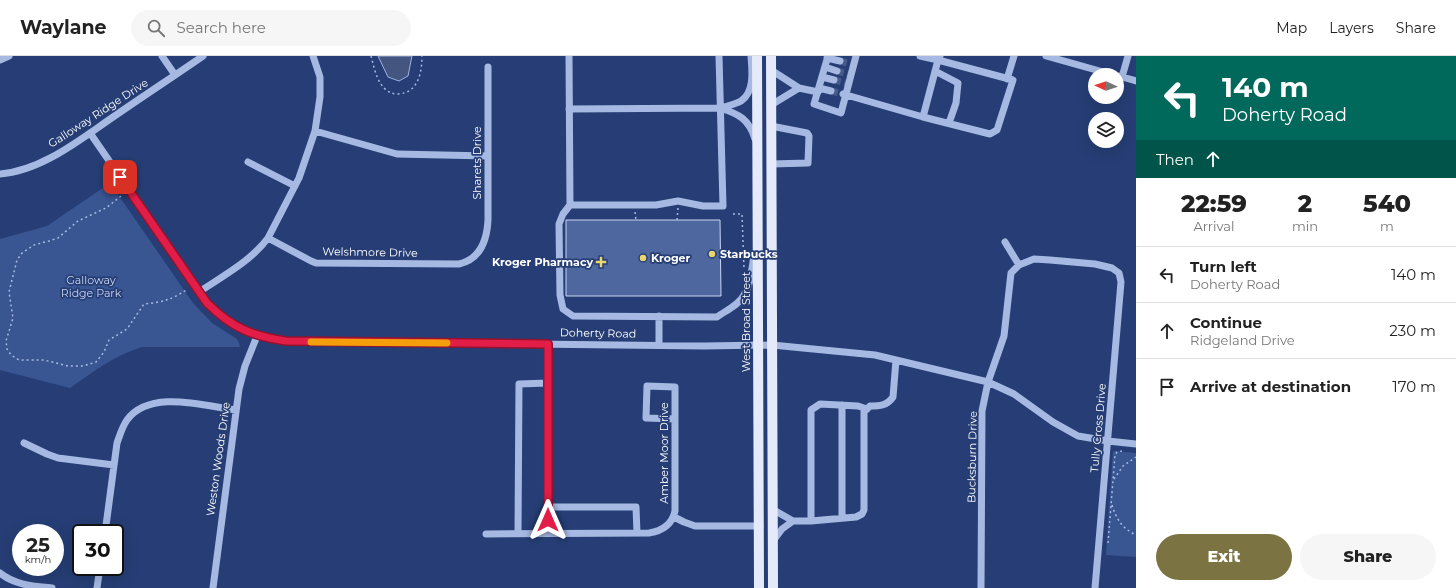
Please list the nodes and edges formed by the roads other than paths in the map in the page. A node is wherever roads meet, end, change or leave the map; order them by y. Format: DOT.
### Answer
graph roads {
  1 [pos="9,56"];
  2 [pos="162,56"];
  3 [pos="203,56"];
  4 [pos="313,56"];
  5 [pos="569,56"];
  6 [pos="719,56"];
  7 [pos="751,56"];
  8 [pos="757,56"];
  9 [pos="771,56"];
  10 [pos="856,56"];
  11 [pos="920,56"];
  12 [pos="1014,56"];
  13 [pos="1046,56"];
  14 [pos="1128,56"];
  15 [pos="827,57"];
  16 [pos="939,58"];
  17 [pos="0,60"];
  18 [pos="840,61"];
  19 [pos="488,67"];
  20 [pos="824,67"];
  21 [pos="1089,68"];
  22 [pos="1122,68"];
  23 [pos="771,70"];
  24 [pos="837,71"];
  25 [pos="935,71"];
  26 [pos="175,75"];
  27 [pos="822,77"];
  28 [pos="1124,78"];
  29 [pos="1007,79"];
  30 [pos="834,80"];
  31 [pos="1136,81"];
  32 [pos="799,88"];
  33 [pos="818,90"];
  34 [pos="831,91"];
  35 [pos="845,95"];
  36 [pos="771,106"];
  37 [pos="720,108"];
  38 [pos="569,109"];
  39 [pos="923,117"];
  40 [pos="949,123"];
  41 [pos="771,126"];
  42 [pos="315,131"];
  43 [pos="90,133"];
  44 [pos="758,149"];
  45 [pos="488,156"];
  46 [pos="248,162"];
  47 [pos="771,164"];
  48 [pos="0,174"];
  49 [pos="295,186"];
  50 [pos="570,205"];
  51 [pos="758,230"];
  52 [pos="268,238"];
  53 [pos="1005,242"];
  54 [pos="476,256"];
  55 [pos="1019,265"];
  56 [pos="199,292"];
  57 [pos="659,316"];
  58 [pos="257,336"];
  59 [pos="548,344"];
  60 [pos="758,344"];
  61 [pos="659,345"];
  62 [pos="772,345"];
  63 [pos="896,360"];
  64 [pos="988,382"];
  65 [pos="548,384"];
  66 [pos="842,406"];
  67 [pos="867,409"];
  68 [pos="236,410"];
  69 [pos="675,418"];
  70 [pos="1108,441"];
  71 [pos="24,443"];
  72 [pos="1136,444"];
  73 [pos="114,466"];
  74 [pos="548,507"];
  75 [pos="772,508"];
  76 [pos="674,517"];
  77 [pos="842,518"];
  78 [pos="794,521"];
  79 [pos="811,521"];
  80 [pos="106,524"];
  81 [pos="760,526"];
  82 [pos="518,533"];
  83 [pos="548,533"];
  84 [pos="637,533"];
  85 [pos="486,534"];
  86 [pos="772,542"];
  87 [pos="0,573"];
  88 [pos="99,576"];
  89 [pos="52,588"];
  90 [pos="97,588"];
  91 [pos="213,588"];
  92 [pos="759,588"];
  93 [pos="773,588"];
  94 [pos="981,588"];
  95 [pos="1095,588"];
  1 -- 17 [label="street"];
  2 -- 26 [label="street"];
  3 -- 26 [label="street, Galloway Ridge Drive"];
  4 -- 42 [label="street"];
  5 -- 38 [label="street"];
  6 -- 37 [label="street"];
  7 -- 37 [label="street"];
  8 -- 44 [label="main road, West Broad Street"];
  9 -- 23 [label="main road"];
  10 -- 35 [label="street"];
  11 -- 16 [label="street"];
  12 -- 29 [label="street"];
  13 -- 21 [label="street"];
  14 -- 22 [label="street"];
  15 -- 18 [label="street"];
  15 -- 20 [label="street"];
  16 -- 25 [label="street"];
  16 -- 29 [label="street"];
  19 -- 45 [label="street, Sharets Drive"];
  20 -- 24 [label="street"];
  20 -- 27 [label="street"];
  23 -- 32 [label="street"];
  23 -- 36 [label="main road"];
  25 -- 39 [label="street"];
  25 -- 40 [label="street"];
  26 -- 43 [label="street, Galloway Ridge Drive"];
  27 -- 30 [label="street"];
  27 -- 33 [label="street"];
  28 -- 31 [label="street"];
  29 -- 40 [label="street"];
  32 -- 33 [label="street"];
  32 -- 36 [label="street"];
  33 -- 34 [label="street"];
  33 -- 35 [label="street"];
  35 -- 39 [label="street"];
  36 -- 41 [label="main road"];
  37 -- 38 [label="street"];
  37 -- 44 [label="street"];
  37 -- 50 [label="street"];
  38 -- 50 [label="street"];
  39 -- 40 [label="street"];
  41 -- 47 [label="main road"];
  41 -- 47 [label="street"];
  42 -- 45 [label="street"];
  42 -- 49 [label="street"];
  43 -- 48 [label="street, Galloway Ridge Drive"];
  43 -- 56 [label="street, Doherty Road"];
  44 -- 51 [label="main road, West Broad Street"];
  45 -- 54 [label="street, Sharets Drive"];
  46 -- 49 [label="street"];
  47 -- 62 [label="main road"];
  49 -- 52 [label="street"];
  50 -- 57 [label="street"];
  51 -- 57 [label="street"];
  51 -- 60 [label="main road, West Broad Street"];
  52 -- 54 [label="street, Welshmore Drive"];
  52 -- 56 [label="street"];
  53 -- 55 [label="street"];
  55 -- 64 [label="street, Bucksburn Drive"];
  55 -- 70 [label="street, Tully Cross Drive"];
  56 -- 58 [label="street, Doherty Road"];
  57 -- 61 [label="street"];
  58 -- 59 [label="street, Doherty Road"];
  58 -- 68 [label="street, Weston Woods Drive"];
  59 -- 61 [label="street, Doherty Road"];
  59 -- 65 [label="street"];
  60 -- 61 [label="street, Doherty Road"];
  60 -- 62 [label="street, Doherty Road"];
  60 -- 81 [label="main road, West Broad Street"];
  62 -- 63 [label="street, Doherty Road"];
  62 -- 75 [label="main road"];
  63 -- 64 [label="street, Doherty Road"];
  63 -- 67 [label="street"];
  64 -- 70 [label="street, Doherty Road"];
  64 -- 94 [label="street, Bucksburn Drive"];
  65 -- 74 [label="street"];
  65 -- 82 [label="street"];
  66 -- 67 [label="street"];
  66 -- 77 [label="street"];
  66 -- 79 [label="street"];
  67 -- 77 [label="street"];
  68 -- 73 [label="street"];
  68 -- 91 [label="street, Weston Woods Drive"];
  69 -- 69 [label="street, Amber Moor Drive"];
  69 -- 76 [label="street, Amber Moor Drive"];
  70 -- 72 [label="street, Doherty Road"];
  70 -- 95 [label="street, Tully Cross Drive"];
  71 -- 73 [label="street"];
  73 -- 80 [label="street"];
  74 -- 83 [label="street"];
  74 -- 84 [label="street"];
  75 -- 78 [label="street"];
  75 -- 86 [label="main road"];
  76 -- 81 [label="street"];
  76 -- 84 [label="street, Amber Moor Drive"];
  77 -- 79 [label="street"];
  78 -- 79 [label="street"];
  78 -- 86 [label="street"];
  81 -- 92 [label="main road, West Broad Street"];
  82 -- 83 [label="street, Amber Moor Drive"];
  82 -- 85 [label="street, Amber Moor Drive"];
  83 -- 84 [label="street, Amber Moor Drive"];
  86 -- 93 [label="main road"];
  87 -- 89 [label="street"];
  88 -- 90 [label="street"];
}
